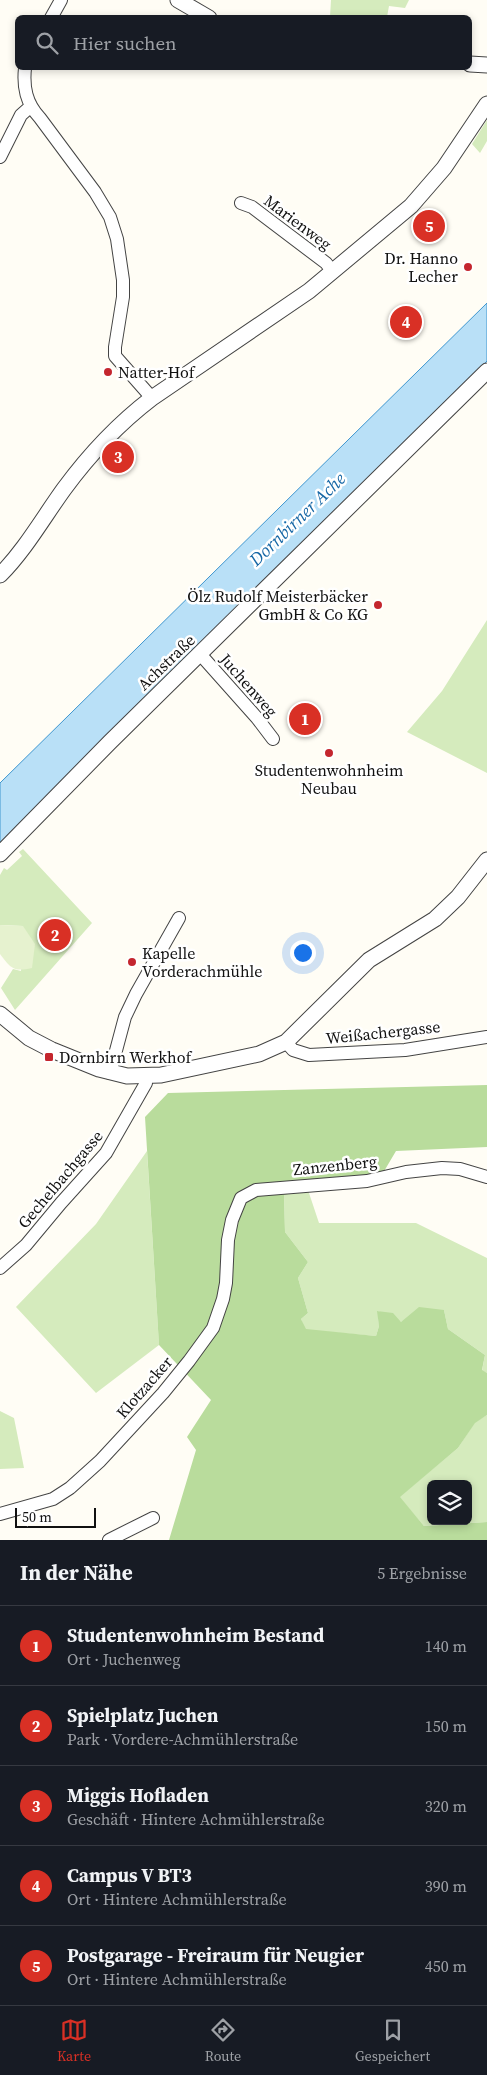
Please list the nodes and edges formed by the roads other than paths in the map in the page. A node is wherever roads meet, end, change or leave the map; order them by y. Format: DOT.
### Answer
graph roads {
  1 [pos="61,0"];
  2 [pos="178,0"];
  3 [pos="53,15"];
  4 [pos="204,15"];
  5 [pos="472,64"];
  6 [pos="487,65"];
  7 [pos="25,70"];
  8 [pos="487,104"];
  9 [pos="30,107"];
  10 [pos="0,157"];
  11 [pos="241,203"];
  12 [pos="333,272"];
  13 [pos="487,371"];
  14 [pos="152,398"];
  15 [pos="0,575"];
  16 [pos="200,654"];
  17 [pos="273,739"];
  18 [pos="0,854"];
  19 [pos="487,860"];
  20 [pos="179,918"];
  21 [pos="0,1014"];
  22 [pos="487,1037"];
  23 [pos="286,1042"];
  24 [pos="110,1073"];
  25 [pos="146,1076"];
  26 [pos="487,1177"];
  27 [pos="232,1220"];
  28 [pos="0,1268"];
  29 [pos="0,1514"];
  30 [pos="153,1518"];
  31 [pos="109,1540"];
  1 -- 3 [label="street"];
  2 -- 4 [label="street"];
  5 -- 6 [label="street"];
  7 -- 9 [label="street"];
  8 -- 12 [label="street"];
  9 -- 10 [label="street"];
  9 -- 14 [label="street"];
  11 -- 12 [label="street, Marienweg"];
  12 -- 14 [label="street"];
  13 -- 16 [label="street, Achstraße"];
  14 -- 15 [label="street"];
  16 -- 17 [label="street, Juchenweg"];
  16 -- 18 [label="street, Achstraße"];
  19 -- 23 [label="street"];
  20 -- 24 [label="street"];
  21 -- 24 [label="street"];
  22 -- 23 [label="street, Weißachergasse"];
  23 -- 25 [label="street"];
  24 -- 25 [label="street"];
  25 -- 28 [label="street, Gechelbachgasse"];
  26 -- 27 [label="street, Zanzenberg"];
  27 -- 29 [label="street, Klotzacker"];
  30 -- 31 [label="street"];
}
